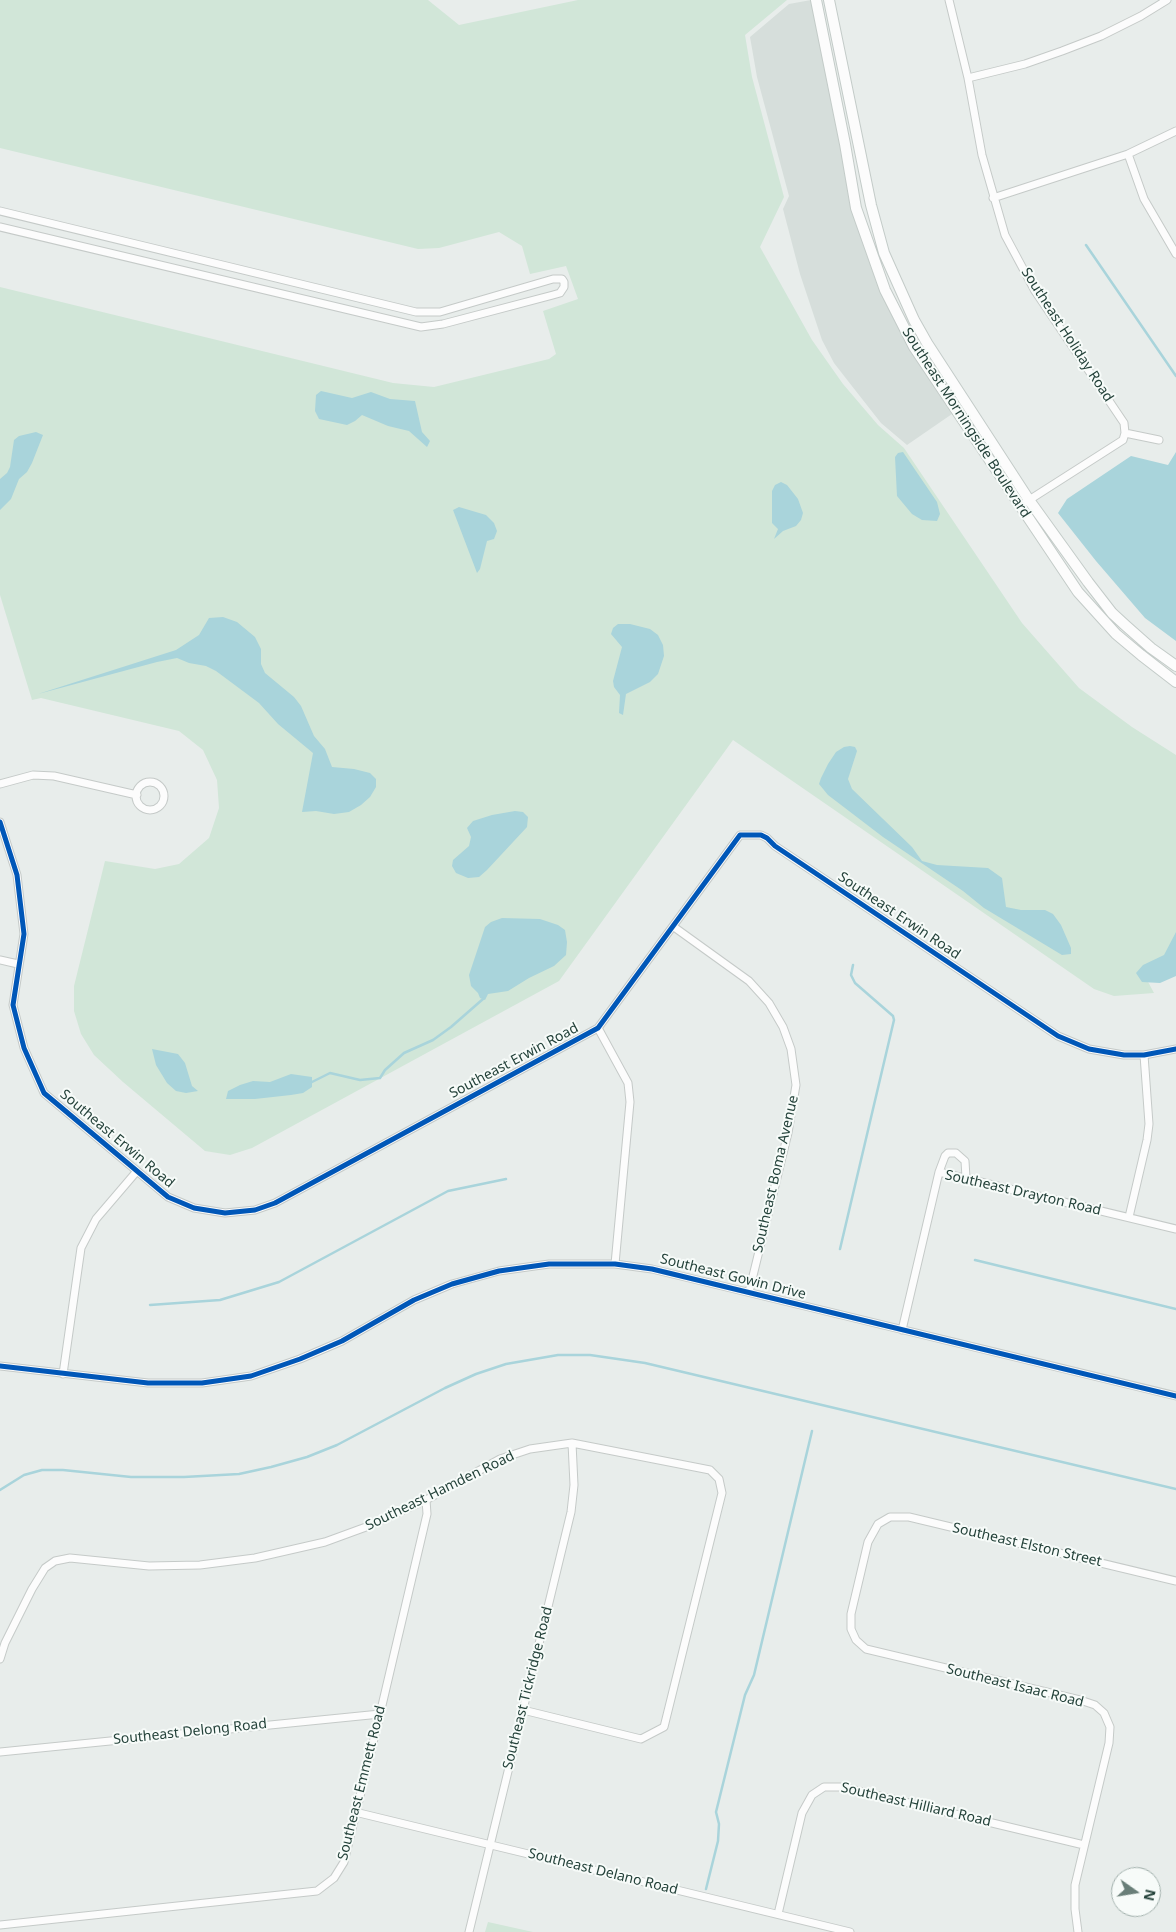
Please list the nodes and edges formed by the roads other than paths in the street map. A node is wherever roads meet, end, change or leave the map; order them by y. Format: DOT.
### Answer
graph roads {
  1 [pos="816,0"];
  2 [pos="829,0"];
  3 [pos="949,0"];
  4 [pos="1167,0"];
  5 [pos="968,78"];
  6 [pos="1176,131"];
  7 [pos="857,142"];
  8 [pos="845,144"];
  9 [pos="1128,154"];
  10 [pos="993,198"];
  11 [pos="0,212"];
  12 [pos="0,227"];
  13 [pos="74,229"];
  14 [pos="71,244"];
  15 [pos="1176,254"];
  16 [pos="221,265"];
  17 [pos="218,278"];
  18 [pos="898,286"];
  19 [pos="885,290"];
  20 [pos="371,302"];
  21 [pos="371,315"];
  22 [pos="964,401"];
  23 [pos="953,407"];
  24 [pos="1125,433"];
  25 [pos="1160,440"];
  26 [pos="1029,500"];
  27 [pos="1020,506"];
  28 [pos="1125,625"];
  29 [pos="1116,634"];
  30 [pos="1176,666"];
  31 [pos="1176,682"];
  32 [pos="0,784"];
  33 [pos="136,795"];
  34 [pos="0,822"];
  35 [pos="674,927"];
  36 [pos="0,960"];
  37 [pos="18,964"];
  38 [pos="598,1028"];
  39 [pos="1176,1049"];
  40 [pos="1144,1055"];
  41 [pos="136,1171"];
  42 [pos="939,1172"];
  43 [pos="966,1178"];
  44 [pos="1129,1217"];
  45 [pos="1176,1229"];
  46 [pos="615,1264"];
  47 [pos="748,1292"];
  48 [pos="902,1330"];
  49 [pos="0,1366"];
  50 [pos="63,1374"];
  51 [pos="1176,1396"];
  52 [pos="572,1443"];
  53 [pos="426,1500"];
  54 [pos="878,1524"];
  55 [pos="1176,1581"];
  56 [pos="0,1660"];
  57 [pos="522,1710"];
  58 [pos="380,1714"];
  59 [pos="0,1752"];
  60 [pos="355,1812"];
  61 [pos="490,1844"];
  62 [pos="1084,1845"];
  63 [pos="778,1914"];
  64 [pos="0,1925"];
  65 [pos="469,1932"];
  66 [pos="850,1932"];
  67 [pos="1078,1932"];
  1 -- 8 [label="street, Southeast Morningside Boulevard"];
  2 -- 7 [label="street, Southeast Morningside Boulevard"];
  3 -- 5 [label="street, Southeast Holiday Road"];
  4 -- 5 [label="street"];
  5 -- 10 [label="street, Southeast Holiday Road"];
  6 -- 9 [label="street"];
  7 -- 8 [label="street"];
  7 -- 18 [label="street, Southeast Morningside Boulevard"];
  8 -- 19 [label="street, Southeast Morningside Boulevard"];
  9 -- 10 [label="street"];
  9 -- 15 [label="street"];
  10 -- 24 [label="street, Southeast Holiday Road"];
  11 -- 13 [label="street"];
  12 -- 14 [label="street"];
  13 -- 14 [label="street"];
  13 -- 16 [label="street"];
  14 -- 17 [label="street"];
  16 -- 17 [label="street"];
  16 -- 20 [label="street"];
  17 -- 21 [label="street"];
  18 -- 19 [label="street"];
  18 -- 22 [label="street, Southeast Morningside Boulevard"];
  19 -- 23 [label="street, Southeast Morningside Boulevard"];
  20 -- 21 [label="street"];
  20 -- 21 [label="street"];
  22 -- 23 [label="street"];
  22 -- 26 [label="street, Southeast Morningside Boulevard"];
  23 -- 27 [label="street, Southeast Morningside Boulevard"];
  24 -- 25 [label="street"];
  24 -- 26 [label="street"];
  26 -- 27 [label="street"];
  26 -- 28 [label="street, Southeast Morningside Boulevard"];
  27 -- 29 [label="street, Southeast Morningside Boulevard"];
  28 -- 29 [label="street"];
  28 -- 30 [label="street, Southeast Morningside Boulevard"];
  29 -- 31 [label="street, Southeast Morningside Boulevard"];
  32 -- 33 [label="street"];
  34 -- 37 [label="street, Southeast Erwin Road"];
  35 -- 38 [label="street, Southeast Erwin Road"];
  35 -- 40 [label="street, Southeast Erwin Road"];
  35 -- 47 [label="street, Southeast Boma Avenue"];
  36 -- 37 [label="street"];
  37 -- 41 [label="street, Southeast Erwin Road"];
  38 -- 41 [label="street, Southeast Erwin Road"];
  38 -- 46 [label="street"];
  39 -- 40 [label="street, Southeast Erwin Road"];
  40 -- 44 [label="street"];
  41 -- 50 [label="street"];
  42 -- 43 [label="street, Southeast Drayton Road"];
  42 -- 43 [label="street"];
  42 -- 48 [label="street, Southeast Drayton Road"];
  43 -- 44 [label="street, Southeast Drayton Road"];
  44 -- 45 [label="street, Southeast Drayton Road"];
  46 -- 47 [label="street, Southeast Gowin Drive"];
  46 -- 50 [label="street, Southeast Gowin Drive"];
  47 -- 48 [label="street, Southeast Gowin Drive"];
  48 -- 51 [label="street, Southeast Gowin Drive"];
  49 -- 50 [label="street, Southeast Gowin Drive"];
  52 -- 53 [label="street, Southeast Hamden Road"];
  52 -- 57 [label="street, Southeast Tickridge Road"];
  52 -- 57 [label="street, Southeast Hamden Road"];
  53 -- 56 [label="street, Southeast Hamden Road"];
  53 -- 58 [label="street, Southeast Emmett Road"];
  54 -- 55 [label="street, Southeast Elston Street"];
  54 -- 62 [label="street, Southeast Isaac Road"];
  57 -- 61 [label="street, Southeast Tickridge Road"];
  58 -- 59 [label="street, Southeast Delong Road"];
  58 -- 60 [label="street, Southeast Emmett Road"];
  60 -- 61 [label="street, Southeast Delano Road"];
  60 -- 64 [label="street, Southeast Emmett Road"];
  61 -- 63 [label="street, Southeast Delano Road"];
  61 -- 65 [label="street, Southeast Tickridge Road"];
  62 -- 63 [label="street, Southeast Hilliard Road"];
  62 -- 67 [label="street, Southeast Isaac Road"];
  63 -- 66 [label="street, Southeast Delano Road"];
}
